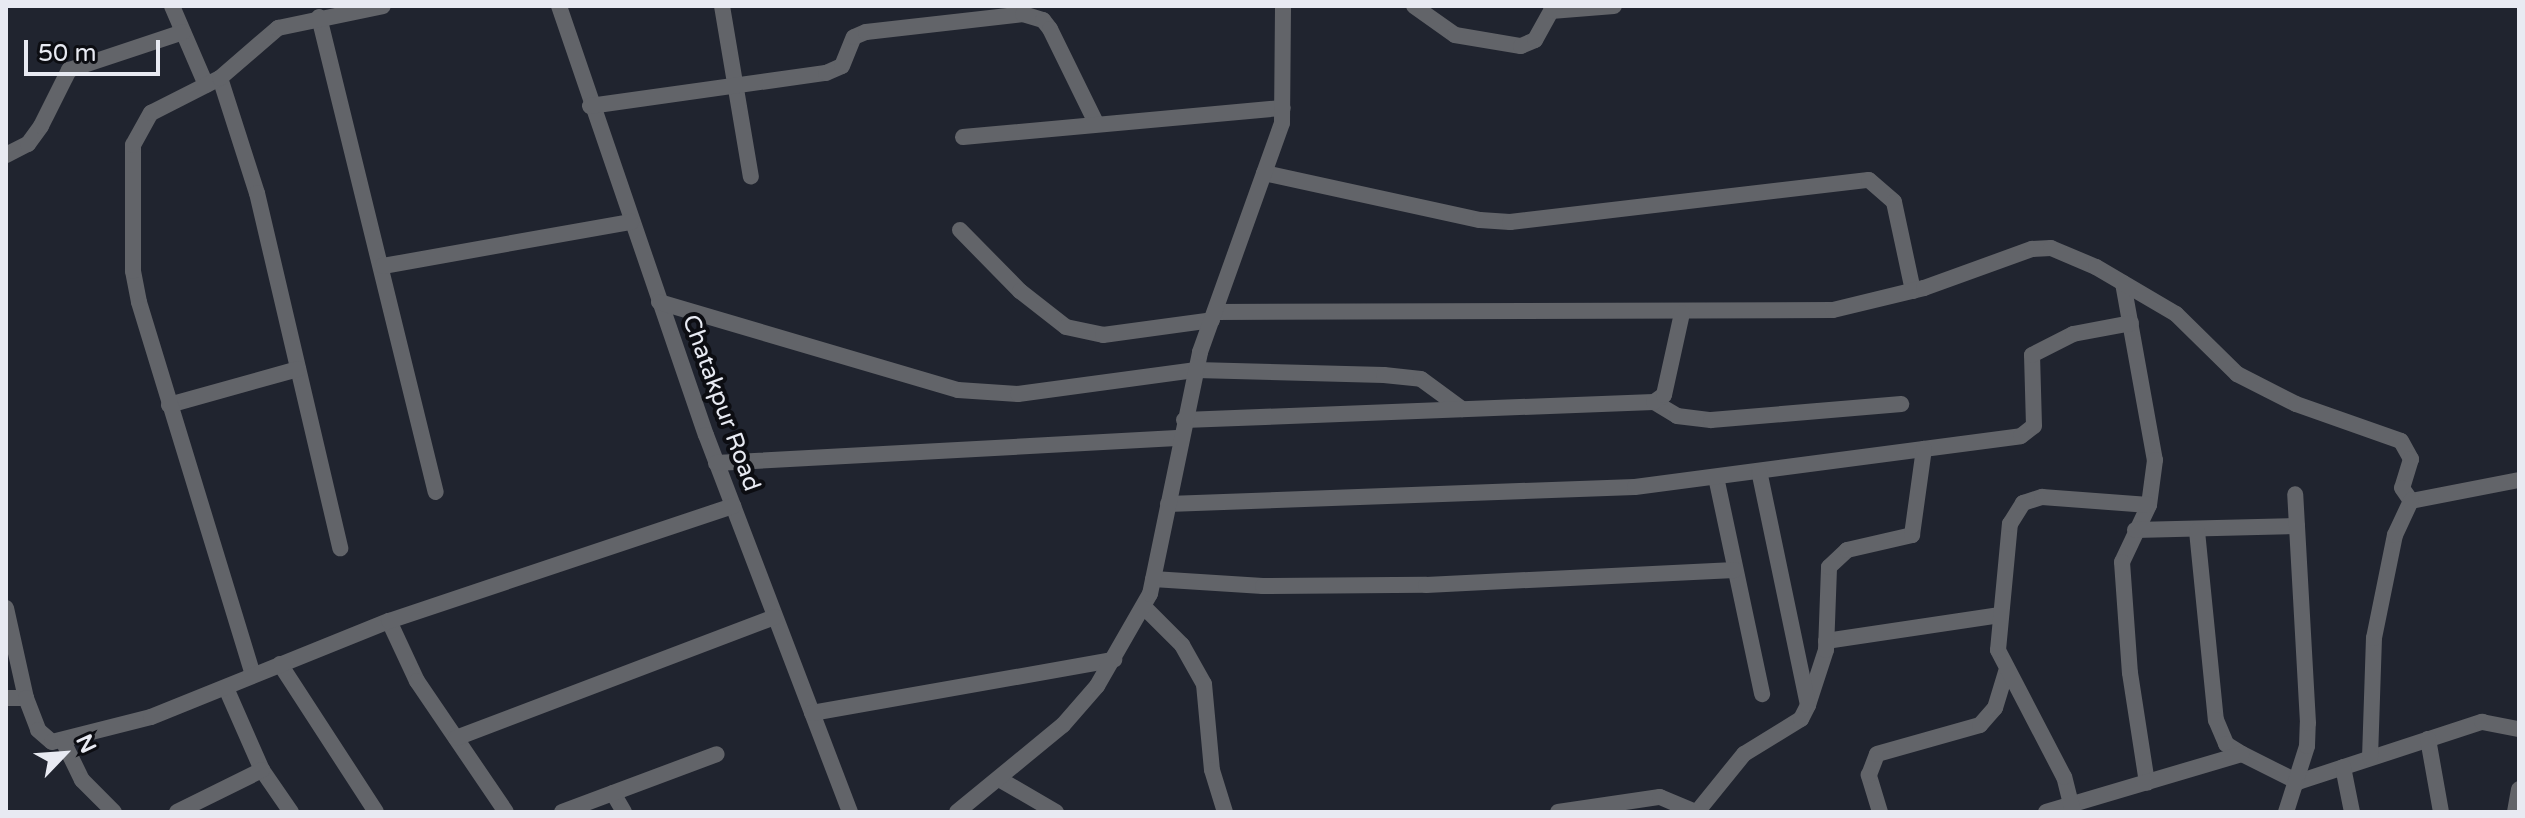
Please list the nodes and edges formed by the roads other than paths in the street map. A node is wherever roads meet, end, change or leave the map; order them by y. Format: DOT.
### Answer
graph roads {
  1 [pos="172,6"];
  2 [pos="383,6"];
  3 [pos="559,6"];
  4 [pos="722,6"];
  5 [pos="1283,6"];
  6 [pos="1414,6"];
  7 [pos="1614,6"];
  8 [pos="319,17"];
  9 [pos="183,32"];
  10 [pos="213,81"];
  11 [pos="736,85"];
  12 [pos="590,106"];
  13 [pos="1283,108"];
  14 [pos="1096,123"];
  15 [pos="963,137"];
  16 [pos="6,155"];
  17 [pos="1264,173"];
  18 [pos="751,177"];
  19 [pos="631,222"];
  20 [pos="960,230"];
  21 [pos="383,266"];
  22 [pos="2123,283"];
  23 [pos="1913,291"];
  24 [pos="659,302"];
  25 [pos="1682,313"];
  26 [pos="1213,316"];
  27 [pos="2131,323"];
  28 [pos="298,369"];
  29 [pos="1196,370"];
  30 [pos="1654,402"];
  31 [pos="1901,404"];
  32 [pos="169,405"];
  33 [pos="1462,409"];
  34 [pos="1184,420"];
  35 [pos="1181,438"];
  36 [pos="1924,449"];
  37 [pos="716,463"];
  38 [pos="1759,471"];
  39 [pos="1716,477"];
  40 [pos="2519,480"];
  41 [pos="436,492"];
  42 [pos="2295,494"];
  43 [pos="2411,501"];
  44 [pos="1168,504"];
  45 [pos="2149,505"];
  46 [pos="733,506"];
  47 [pos="2297,526"];
  48 [pos="2135,530"];
  49 [pos="2197,531"];
  50 [pos="340,548"];
  51 [pos="1735,570"];
  52 [pos="1153,579"];
  53 [pos="1144,607"];
  54 [pos="6,608"];
  55 [pos="2000,615"];
  56 [pos="775,617"];
  57 [pos="389,621"];
  58 [pos="1826,641"];
  59 [pos="1114,660"];
  60 [pos="280,664"];
  61 [pos="2006,672"];
  62 [pos="253,675"];
  63 [pos="226,688"];
  64 [pos="1762,694"];
  65 [pos="6,698"];
  66 [pos="26,698"];
  67 [pos="1808,705"];
  68 [pos="812,713"];
  69 [pos="2519,729"];
  70 [pos="456,738"];
  71 [pos="2428,739"];
  72 [pos="63,741"];
  73 [pos="717,754"];
  74 [pos="2242,754"];
  75 [pos="2370,758"];
  76 [pos="2343,767"];
  77 [pos="262,770"];
  78 [pos="999,779"];
  79 [pos="2298,782"];
  80 [pos="2147,783"];
  81 [pos="2519,789"];
  82 [pos="613,793"];
  83 [pos="2072,808"];
  84 [pos="114,812"];
  85 [pos="177,812"];
  86 [pos="291,812"];
  87 [pos="376,812"];
  88 [pos="506,812"];
  89 [pos="562,812"];
  90 [pos="624,812"];
  91 [pos="850,812"];
  92 [pos="957,812"];
  93 [pos="1056,812"];
  94 [pos="1225,812"];
  95 [pos="1558,812"];
  96 [pos="1696,812"];
  97 [pos="1880,812"];
  98 [pos="2046,812"];
  99 [pos="2286,812"];
  100 [pos="2352,812"];
  101 [pos="2441,812"];
  102 [pos="2515,812"];
  1 -- 9 [label="street"];
  2 -- 8 [label="street"];
  3 -- 12 [label="street, Chatakpur Road"];
  4 -- 11 [label="street"];
  5 -- 13 [label="street"];
  6 -- 7 [label="street"];
  8 -- 10 [label="street"];
  8 -- 21 [label="street"];
  9 -- 10 [label="street"];
  9 -- 16 [label="street"];
  10 -- 28 [label="street"];
  10 -- 32 [label="street"];
  11 -- 12 [label="street"];
  11 -- 14 [label="street"];
  11 -- 18 [label="street"];
  12 -- 19 [label="street, Chatakpur Road"];
  13 -- 14 [label="street"];
  13 -- 17 [label="street"];
  14 -- 15 [label="street"];
  17 -- 23 [label="street"];
  17 -- 26 [label="street"];
  19 -- 21 [label="street"];
  19 -- 24 [label="street, Chatakpur Road"];
  20 -- 26 [label="street"];
  21 -- 41 [label="street"];
  22 -- 23 [label="street"];
  22 -- 27 [label="street"];
  22 -- 43 [label="street"];
  23 -- 25 [label="street"];
  24 -- 29 [label="street"];
  24 -- 37 [label="street, Chatakpur Road"];
  25 -- 26 [label="street"];
  25 -- 30 [label="street"];
  26 -- 29 [label="street"];
  27 -- 36 [label="street"];
  27 -- 45 [label="street"];
  28 -- 32 [label="street"];
  28 -- 50 [label="street"];
  29 -- 33 [label="street"];
  29 -- 34 [label="street"];
  30 -- 31 [label="street"];
  30 -- 33 [label="street"];
  32 -- 62 [label="street"];
  33 -- 34 [label="street"];
  34 -- 35 [label="street"];
  35 -- 37 [label="street"];
  35 -- 44 [label="street"];
  36 -- 38 [label="street"];
  36 -- 58 [label="street"];
  37 -- 46 [label="street, Chatakpur Road"];
  38 -- 39 [label="street"];
  38 -- 67 [label="street"];
  39 -- 44 [label="street"];
  39 -- 51 [label="street"];
  40 -- 43 [label="street"];
  42 -- 47 [label="street"];
  43 -- 75 [label="street"];
  44 -- 52 [label="street"];
  45 -- 48 [label="street"];
  45 -- 55 [label="street"];
  46 -- 56 [label="street, Chatakpur Road"];
  46 -- 57 [label="street"];
  47 -- 49 [label="street"];
  47 -- 79 [label="street"];
  48 -- 49 [label="street"];
  48 -- 80 [label="street"];
  49 -- 74 [label="street"];
  51 -- 52 [label="street"];
  51 -- 64 [label="street"];
  52 -- 53 [label="street"];
  53 -- 59 [label="street"];
  53 -- 94 [label="street"];
  54 -- 66 [label="street"];
  55 -- 58 [label="street"];
  55 -- 61 [label="street"];
  56 -- 68 [label="street, Chatakpur Road"];
  56 -- 70 [label="street"];
  57 -- 60 [label="street"];
  57 -- 70 [label="street"];
  58 -- 67 [label="street"];
  59 -- 68 [label="street"];
  59 -- 78 [label="street"];
  60 -- 62 [label="street"];
  60 -- 87 [label="street"];
  61 -- 83 [label="street"];
  61 -- 97 [label="street"];
  62 -- 63 [label="street"];
  63 -- 72 [label="street"];
  63 -- 77 [label="street"];
  65 -- 66 [label="street"];
  66 -- 72 [label="street"];
  67 -- 96 [label="street"];
  68 -- 91 [label="street, Chatakpur Road"];
  69 -- 71 [label="street"];
  70 -- 88 [label="street"];
  71 -- 75 [label="street"];
  71 -- 101 [label="street"];
  72 -- 84 [label="street"];
  73 -- 82 [label="street"];
  74 -- 79 [label="street"];
  74 -- 80 [label="street"];
  75 -- 76 [label="street"];
  76 -- 79 [label="street"];
  76 -- 100 [label="street"];
  77 -- 85 [label="street"];
  77 -- 86 [label="street"];
  78 -- 92 [label="street"];
  78 -- 93 [label="street"];
  79 -- 99 [label="street"];
  80 -- 83 [label="street"];
  81 -- 102 [label="street"];
  82 -- 89 [label="street"];
  82 -- 90 [label="street"];
  83 -- 98 [label="street"];
  95 -- 96 [label="street"];
}
